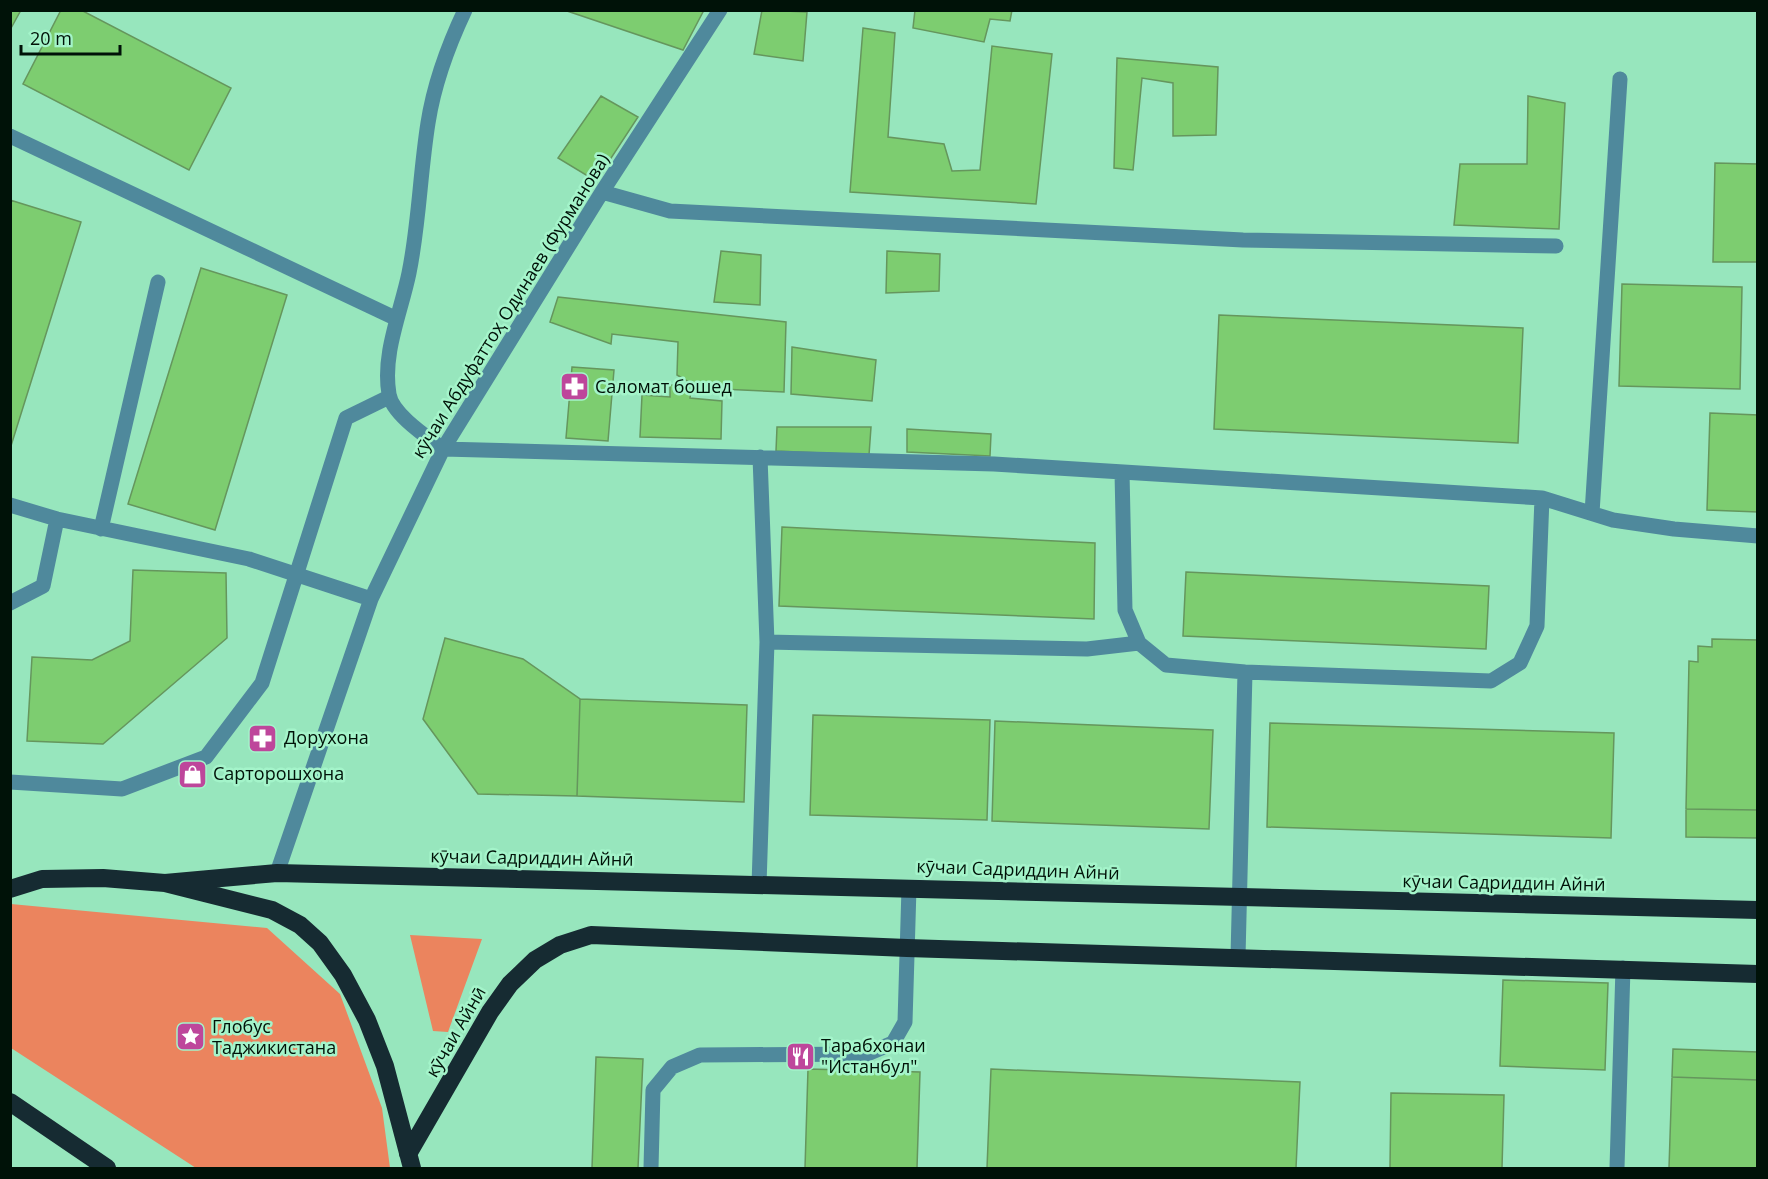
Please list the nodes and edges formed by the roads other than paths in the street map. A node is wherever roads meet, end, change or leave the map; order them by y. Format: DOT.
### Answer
graph roads {
  1 [pos="465,10"];
  2 [pos="720,10"];
  3 [pos="1620,79"];
  4 [pos="10,136"];
  5 [pos="602,192"];
  6 [pos="1556,246"];
  7 [pos="158,282"];
  8 [pos="397,319"];
  9 [pos="389,397"];
  10 [pos="443,449"];
  11 [pos="760,457"];
  12 [pos="1122,472"];
  13 [pos="1542,498"];
  14 [pos="10,504"];
  15 [pos="1592,513"];
  16 [pos="57,519"];
  17 [pos="101,529"];
  18 [pos="1758,536"];
  19 [pos="297,575"];
  20 [pos="371,599"];
  21 [pos="10,603"];
  22 [pos="767,642"];
  23 [pos="1139,643"];
  24 [pos="1245,672"];
  25 [pos="10,782"];
  26 [pos="278,873"];
  27 [pos="10,874"];
  28 [pos="42,879"];
  29 [pos="165,883"];
  30 [pos="759,885"];
  31 [pos="909,888"];
  32 [pos="10,889"];
  33 [pos="1240,898"];
  34 [pos="1758,910"];
  35 [pos="907,948"];
  36 [pos="1238,957"];
  37 [pos="1623,968"];
  38 [pos="1758,974"];
  39 [pos="10,1102"];
  40 [pos="410,1161"];
  41 [pos="106,1168"];
  42 [pos="651,1168"];
  43 [pos="1617,1168"];
  1 -- 8 [label="lane"];
  2 -- 5 [label="lane, кӯчаи Абдуфаттоҳ Одинаев (Фурманова)"];
  3 -- 15 [label="lane"];
  4 -- 8 [label="lane"];
  5 -- 6 [label="lane"];
  5 -- 10 [label="lane, кӯчаи Абдуфаттоҳ Одинаев (Фурманова)"];
  7 -- 17 [label="lane"];
  8 -- 9 [label="lane"];
  9 -- 10 [label="lane"];
  9 -- 19 [label="lane"];
  10 -- 11 [label="lane"];
  10 -- 20 [label="lane, кӯчаи Абдуфаттоҳ Одинаев (Фурманова)"];
  11 -- 12 [label="lane"];
  11 -- 22 [label="lane"];
  12 -- 13 [label="lane"];
  12 -- 23 [label="lane"];
  13 -- 15 [label="lane"];
  13 -- 24 [label="lane"];
  14 -- 16 [label="lane"];
  15 -- 18 [label="lane"];
  16 -- 17 [label="lane"];
  16 -- 21 [label="lane"];
  17 -- 19 [label="lane"];
  19 -- 20 [label="lane"];
  19 -- 25 [label="lane"];
  20 -- 26 [label="lane, кӯчаи Абдуфаттоҳ Одинаев (Фурманова)"];
  22 -- 23 [label="lane"];
  22 -- 30 [label="lane"];
  23 -- 24 [label="lane"];
  24 -- 33 [label="lane"];
  26 -- 29 [label="highway"];
  26 -- 30 [label="highway, кӯчаи Садриддин Айнӣ"];
  27 -- 28 [label="highway"];
  28 -- 29 [label="highway"];
  28 -- 32 [label="highway"];
  29 -- 40 [label="highway"];
  30 -- 31 [label="highway, кӯчаи Садриддин Айнӣ"];
  31 -- 33 [label="highway, кӯчаи Садриддин Айнӣ"];
  31 -- 35 [label="lane"];
  33 -- 34 [label="highway, кӯчаи Садриддин Айнӣ"];
  33 -- 36 [label="lane"];
  35 -- 36 [label="highway"];
  35 -- 40 [label="highway, кӯчаи Айнӣ"];
  35 -- 42 [label="lane"];
  36 -- 37 [label="highway"];
  37 -- 38 [label="highway"];
  37 -- 43 [label="lane"];
  39 -- 41 [label="highway"];
}
